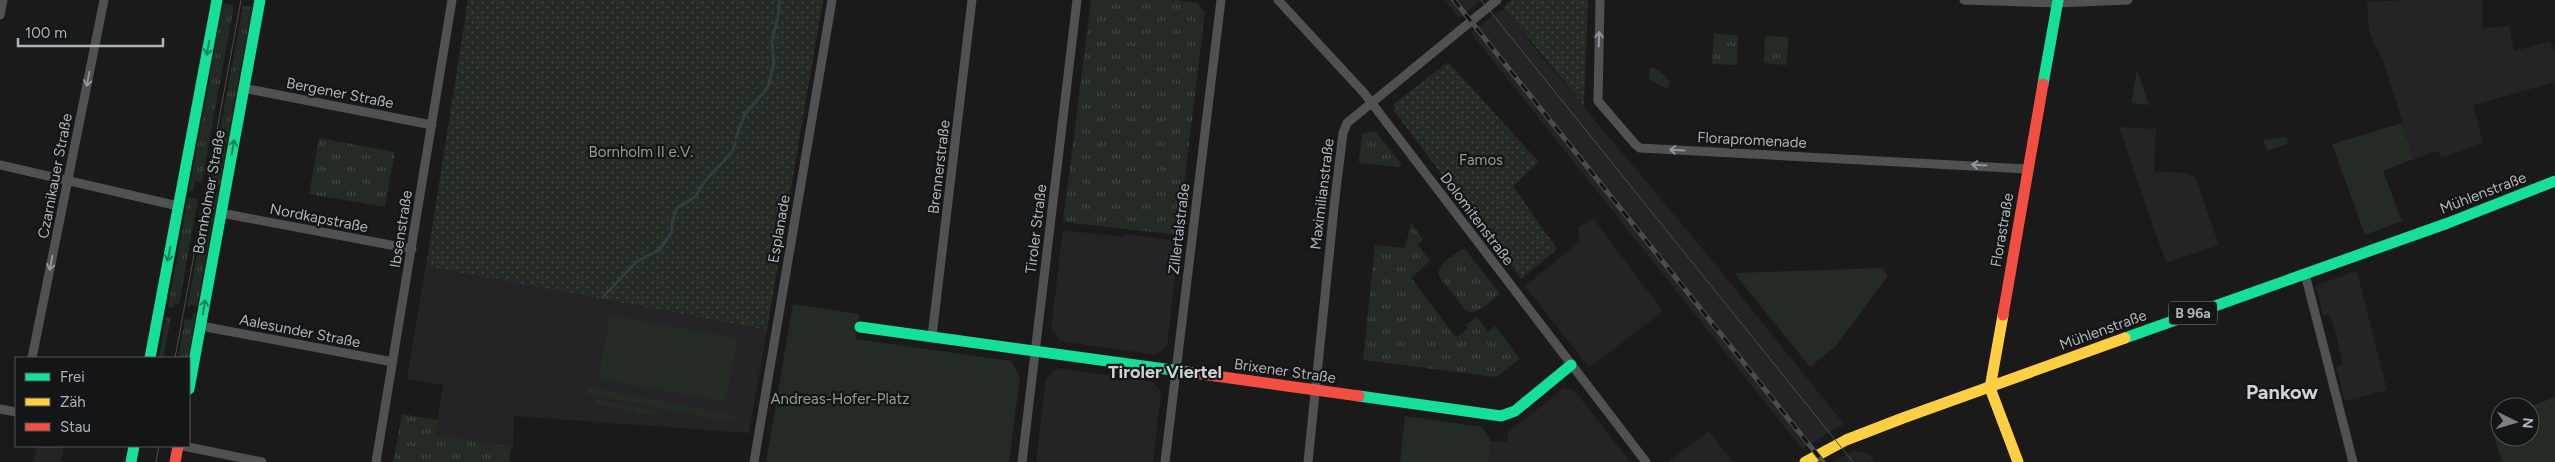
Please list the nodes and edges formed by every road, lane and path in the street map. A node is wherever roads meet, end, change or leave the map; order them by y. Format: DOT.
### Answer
graph roads {
  1 [pos="4,0"];
  2 [pos="104,0"];
  3 [pos="216,0"];
  4 [pos="260,0"];
  5 [pos="449,0"];
  6 [pos="832,0"];
  7 [pos="972,0"];
  8 [pos="1077,0"];
  9 [pos="1220,0"];
  10 [pos="1278,0"];
  11 [pos="1497,0"];
  12 [pos="1600,0"];
  13 [pos="1964,0"];
  14 [pos="2128,0"];
  15 [pos="2057,2"];
  16 [pos="0,15"];
  17 [pos="243,88"];
  18 [pos="1370,102"];
  19 [pos="432,124"];
  20 [pos="0,165"];
  21 [pos="2027,169"];
  22 [pos="68,181"];
  23 [pos="2555,181"];
  24 [pos="178,206"];
  25 [pos="221,213"];
  26 [pos="412,249"];
  27 [pos="2305,274"];
  28 [pos="201,326"];
  29 [pos="860,327"];
  30 [pos="932,336"];
  31 [pos="1036,351"];
  32 [pos="32,357"];
  33 [pos="150,357"];
  34 [pos="393,362"];
  35 [pos="1571,365"];
  36 [pos="1175,371"];
  37 [pos="190,384"];
  38 [pos="1990,388"];
  39 [pos="1315,391"];
  40 [pos="0,409"];
  41 [pos="15,412"];
  42 [pos="134,447"];
  43 [pos="178,447"];
  44 [pos="188,447"];
  45 [pos="131,462"];
  46 [pos="175,462"];
  47 [pos="262,462"];
  48 [pos="376,462"];
  49 [pos="754,462"];
  50 [pos="1022,462"];
  51 [pos="1165,462"];
  52 [pos="1308,462"];
  53 [pos="1646,462"];
  54 [pos="1805,462"];
  55 [pos="2018,462"];
  56 [pos="2352,462"];
  1 -- 16 [label="street"];
  2 -- 22 [label="street, Czarnikauer Straße, one-way"];
  3 -- 24 [label="main road, Bornholmer Straße, one-way"];
  4 -- 17 [label="main road, Bornholmer Straße"];
  5 -- 19 [label="street, Ibsenstraße"];
  6 -- 49 [label="street, Esplanade"];
  7 -- 30 [label="street, Brennerstraße"];
  8 -- 31 [label="street, Tiroler Straße"];
  9 -- 36 [label="street, Zillertalstraße"];
  10 -- 18 [label="street, Dolomitenstraße"];
  11 -- 18 [label="street, Maximilianstraße"];
  21 -- 12 [label="street, Florapromenade, one-way"];
  13 -- 15 [label="street"];
  14 -- 15 [label="street"];
  15 -- 21 [label="main road, Florastraße"];
  17 -- 19 [label="street, Bergener Straße"];
  25 -- 17 [label="main road, Bornholmer Straße, one-way"];
  18 -- 35 [label="street, Dolomitenstraße"];
  18 -- 39 [label="street, Maximilianstraße"];
  19 -- 26 [label="street, Ibsenstraße"];
  20 -- 22 [label="street"];
  21 -- 38 [label="main road, Florastraße"];
  22 -- 24 [label="street"];
  22 -- 32 [label="street, Czarnikauer Straße, one-way"];
  23 -- 27 [label="main road, Mühlenstraße / B 96a"];
  24 -- 33 [label="main road, Bornholmer Straße, one-way"];
  25 -- 26 [label="street, Nordkapstraße"];
  28 -- 25 [label="main road, Bornholmer Straße, one-way"];
  26 -- 34 [label="street, Ibsenstraße"];
  27 -- 38 [label="main road, Mühlenstraße / B 96a"];
  27 -- 56 [label="street"];
  28 -- 34 [label="street, Aalesunder Straße"];
  28 -- 37 [label="main road, Bornholmer Straße"];
  29 -- 30 [label="main road, Brixener Straße"];
  30 -- 31 [label="main road, Brixener Straße"];
  31 -- 36 [label="main road, Brixener Straße"];
  31 -- 50 [label="street, Tiroler Straße"];
  34 -- 48 [label="street, Ibsenstraße"];
  35 -- 39 [label="main road, Brixener Straße"];
  35 -- 53 [label="street, Dolomitenstraße"];
  36 -- 39 [label="main road, Brixener Straße"];
  36 -- 51 [label="street, Zillertalstraße"];
  38 -- 54 [label="main road, Mühlenstraße / B 96a"];
  38 -- 55 [label="main road"];
  39 -- 52 [label="street, Maximilianstraße"];
  40 -- 41 [label="street"];
  42 -- 45 [label="main road"];
  43 -- 46 [label="main road"];
  44 -- 47 [label="street"];
}
